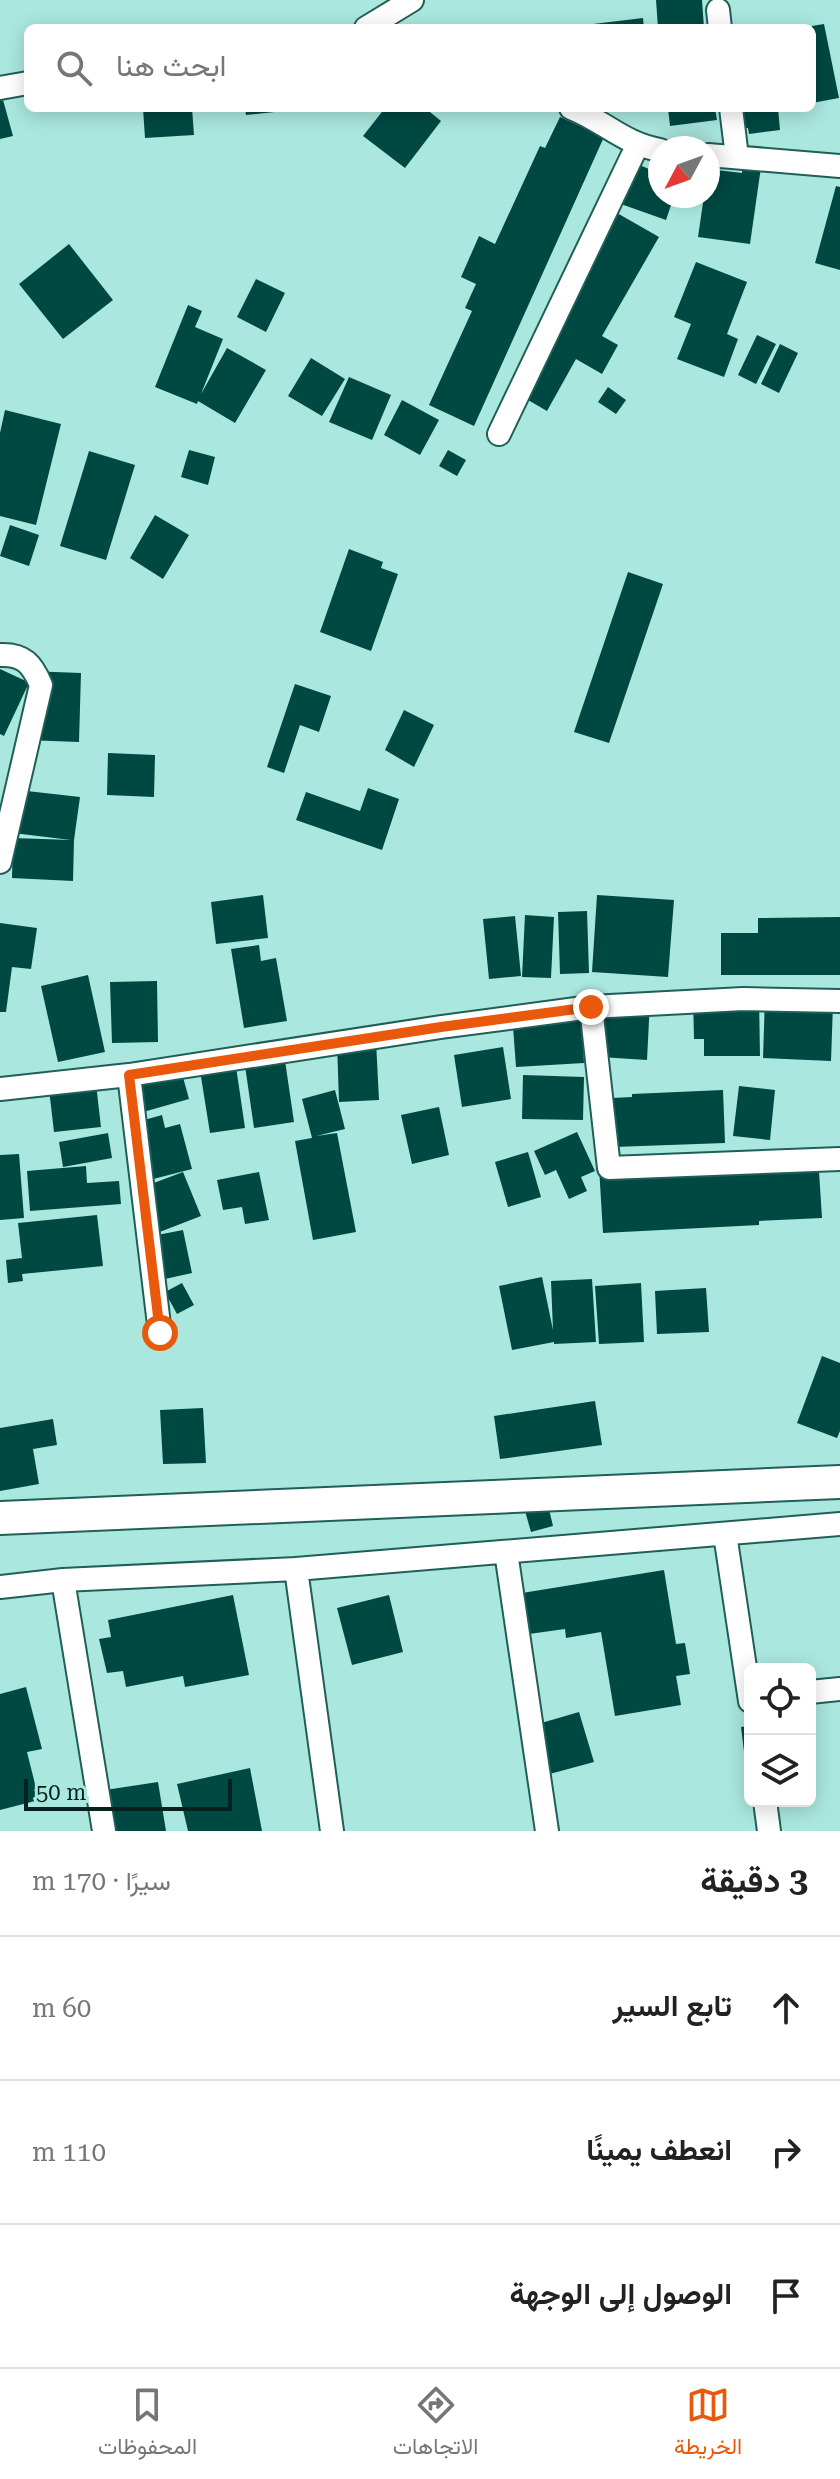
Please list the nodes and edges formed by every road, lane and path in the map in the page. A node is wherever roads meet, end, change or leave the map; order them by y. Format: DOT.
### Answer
graph roads {
  1 [pos="412,0"];
  2 [pos="373,24"];
  3 [pos="24,84"];
  4 [pos="0,88"];
  5 [pos="581,112"];
  6 [pos="731,112"];
  7 [pos="637,146"];
  8 [pos="648,148"];
  9 [pos="720,156"];
  10 [pos="737,157"];
  11 [pos="840,166"];
  12 [pos="499,434"];
  13 [pos="0,655"];
  14 [pos="0,862"];
  15 [pos="840,1001"];
  16 [pos="591,1007"];
  17 [pos="129,1075"];
  18 [pos="0,1089"];
  19 [pos="840,1159"];
  20 [pos="160,1333"];
  21 [pos="840,1482"];
  22 [pos="0,1518"];
  23 [pos="840,1524"];
  24 [pos="725,1534"];
  25 [pos="506,1552"];
  26 [pos="296,1569"];
  27 [pos="63,1580"];
  28 [pos="0,1587"];
  29 [pos="745,1663"];
  30 [pos="840,1689"];
  31 [pos="816,1691"];
  32 [pos="766,1807"];
  33 [pos="104,1831"];
  34 [pos="332,1831"];
  35 [pos="547,1831"];
  36 [pos="769,1831"];
  1 -- 2 [label="street"];
  3 -- 4 [label="street"];
  5 -- 7 [label="street"];
  6 -- 10 [label="street"];
  7 -- 8 [label="street"];
  7 -- 12 [label="street"];
  9 -- 10 [label="street"];
  10 -- 11 [label="street"];
  13 -- 14 [label="street"];
  15 -- 16 [label="street"];
  16 -- 17 [label="street"];
  16 -- 19 [label="street"];
  17 -- 18 [label="street"];
  17 -- 20 [label="street"];
  21 -- 22 [label="street"];
  23 -- 24 [label="street"];
  24 -- 25 [label="street"];
  24 -- 29 [label="street"];
  25 -- 26 [label="street"];
  25 -- 35 [label="street"];
  26 -- 27 [label="street"];
  26 -- 34 [label="street"];
  27 -- 28 [label="street"];
  27 -- 33 [label="street"];
  30 -- 31 [label="street"];
  32 -- 36 [label="street"];
}
